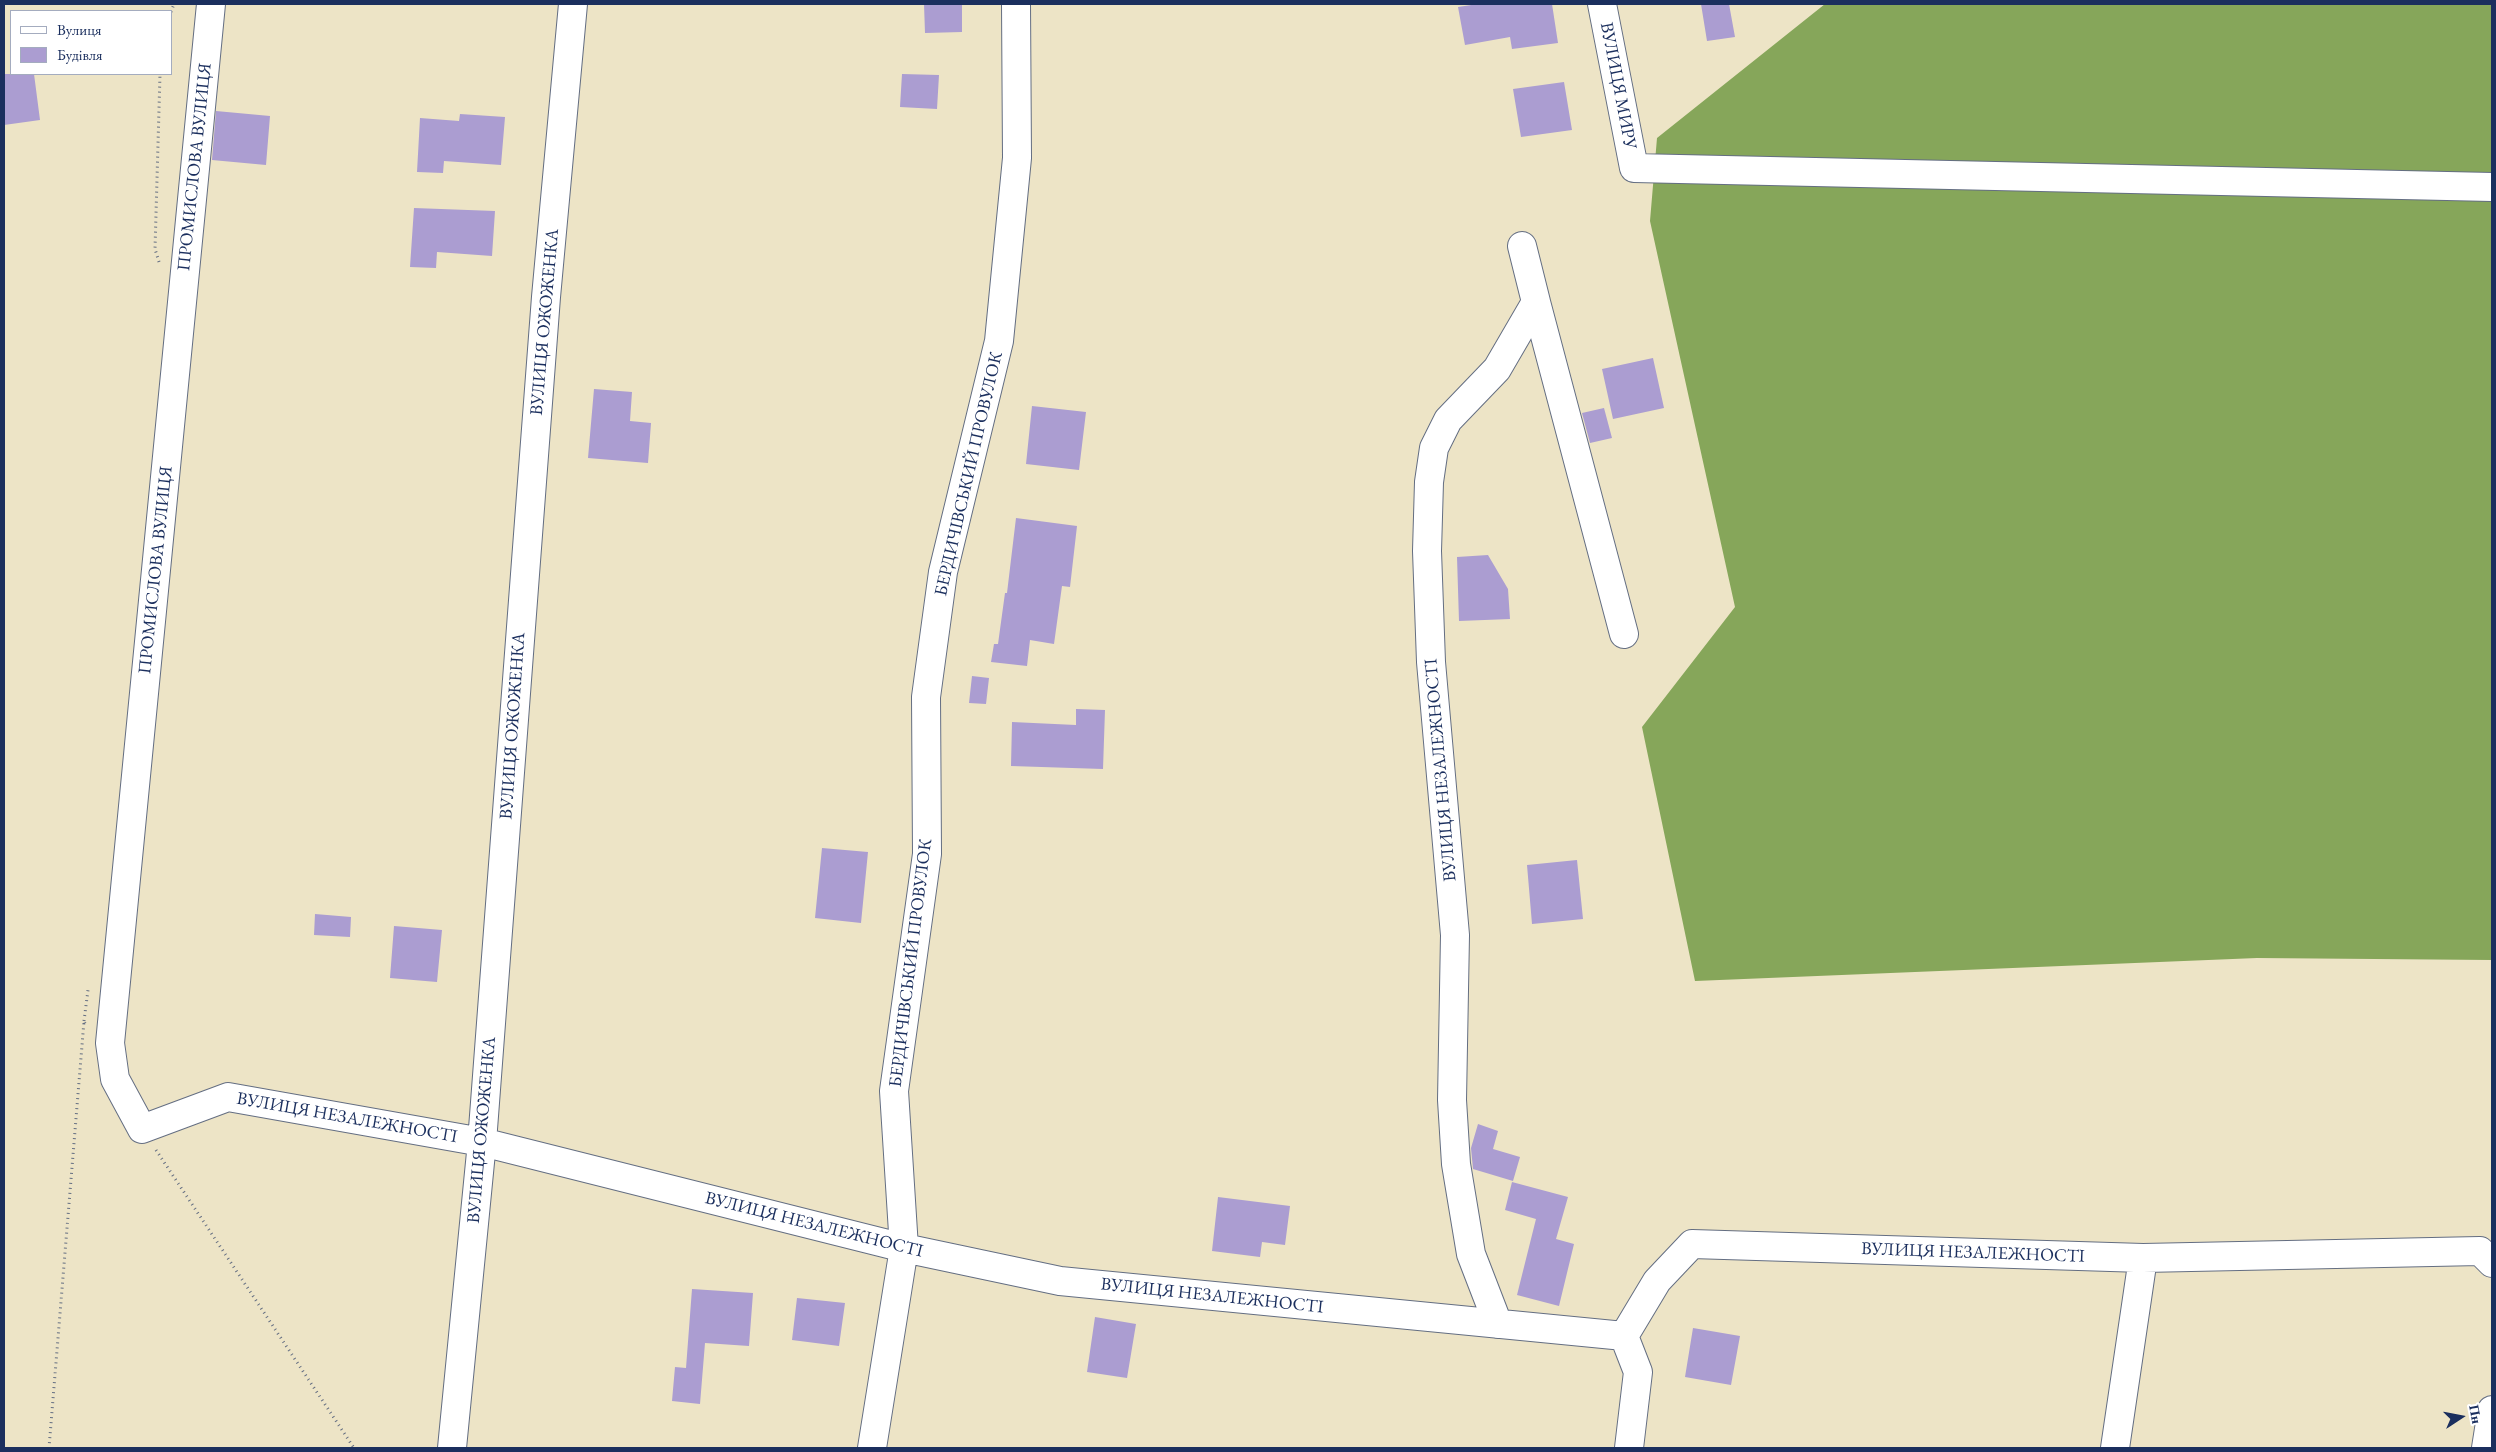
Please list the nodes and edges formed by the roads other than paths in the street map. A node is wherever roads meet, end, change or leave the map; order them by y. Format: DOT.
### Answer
graph roads {
  1 [pos="211,4"];
  2 [pos="573,4"];
  3 [pos="1016,4"];
  4 [pos="1602,4"];
  5 [pos="2492,187"];
  6 [pos="1522,246"];
  7 [pos="1536,302"];
  8 [pos="1624,634"];
  9 [pos="142,1129"];
  10 [pos="482,1142"];
  11 [pos="904,1248"];
  12 [pos="2143,1258"];
  13 [pos="2492,1263"];
  14 [pos="1498,1324"];
  15 [pos="1624,1336"];
  16 [pos="2492,1410"];
  17 [pos="452,1448"];
  18 [pos="872,1448"];
  19 [pos="1629,1448"];
  20 [pos="2115,1448"];
  21 [pos="2486,1448"];
  1 -- 9 [label="street, ПРОМИСЛОВА ВУЛИЦЯ"];
  2 -- 10 [label="street, ВУЛИЦЯ ОЖОЖЕНКА"];
  3 -- 11 [label="street, БЕРДИЧІВСЬКИЙ ПРОВУЛОК"];
  4 -- 5 [label="street, ВУЛИЦЯ МИРУ"];
  6 -- 7 [label="street"];
  7 -- 8 [label="street"];
  7 -- 14 [label="street, ВУЛИЦЯ НЕЗАЛЕЖНОСТІ"];
  9 -- 10 [label="street, ВУЛИЦЯ НЕЗАЛЕЖНОСТІ"];
  10 -- 11 [label="street, ВУЛИЦЯ НЕЗАЛЕЖНОСТІ"];
  10 -- 17 [label="street, ВУЛИЦЯ ОЖОЖЕНКА"];
  11 -- 14 [label="street, ВУЛИЦЯ НЕЗАЛЕЖНОСТІ"];
  11 -- 18 [label="street, БЕРДИЧІВСЬКИЙ ПРОВУЛОК"];
  12 -- 13 [label="street, ВУЛИЦЯ НЕЗАЛЕЖНОСТІ"];
  12 -- 15 [label="street, ВУЛИЦЯ НЕЗАЛЕЖНОСТІ"];
  12 -- 20 [label="street"];
  14 -- 15 [label="street, ВУЛИЦЯ НЕЗАЛЕЖНОСТІ"];
  15 -- 19 [label="street"];
  16 -- 21 [label="street"];
}
